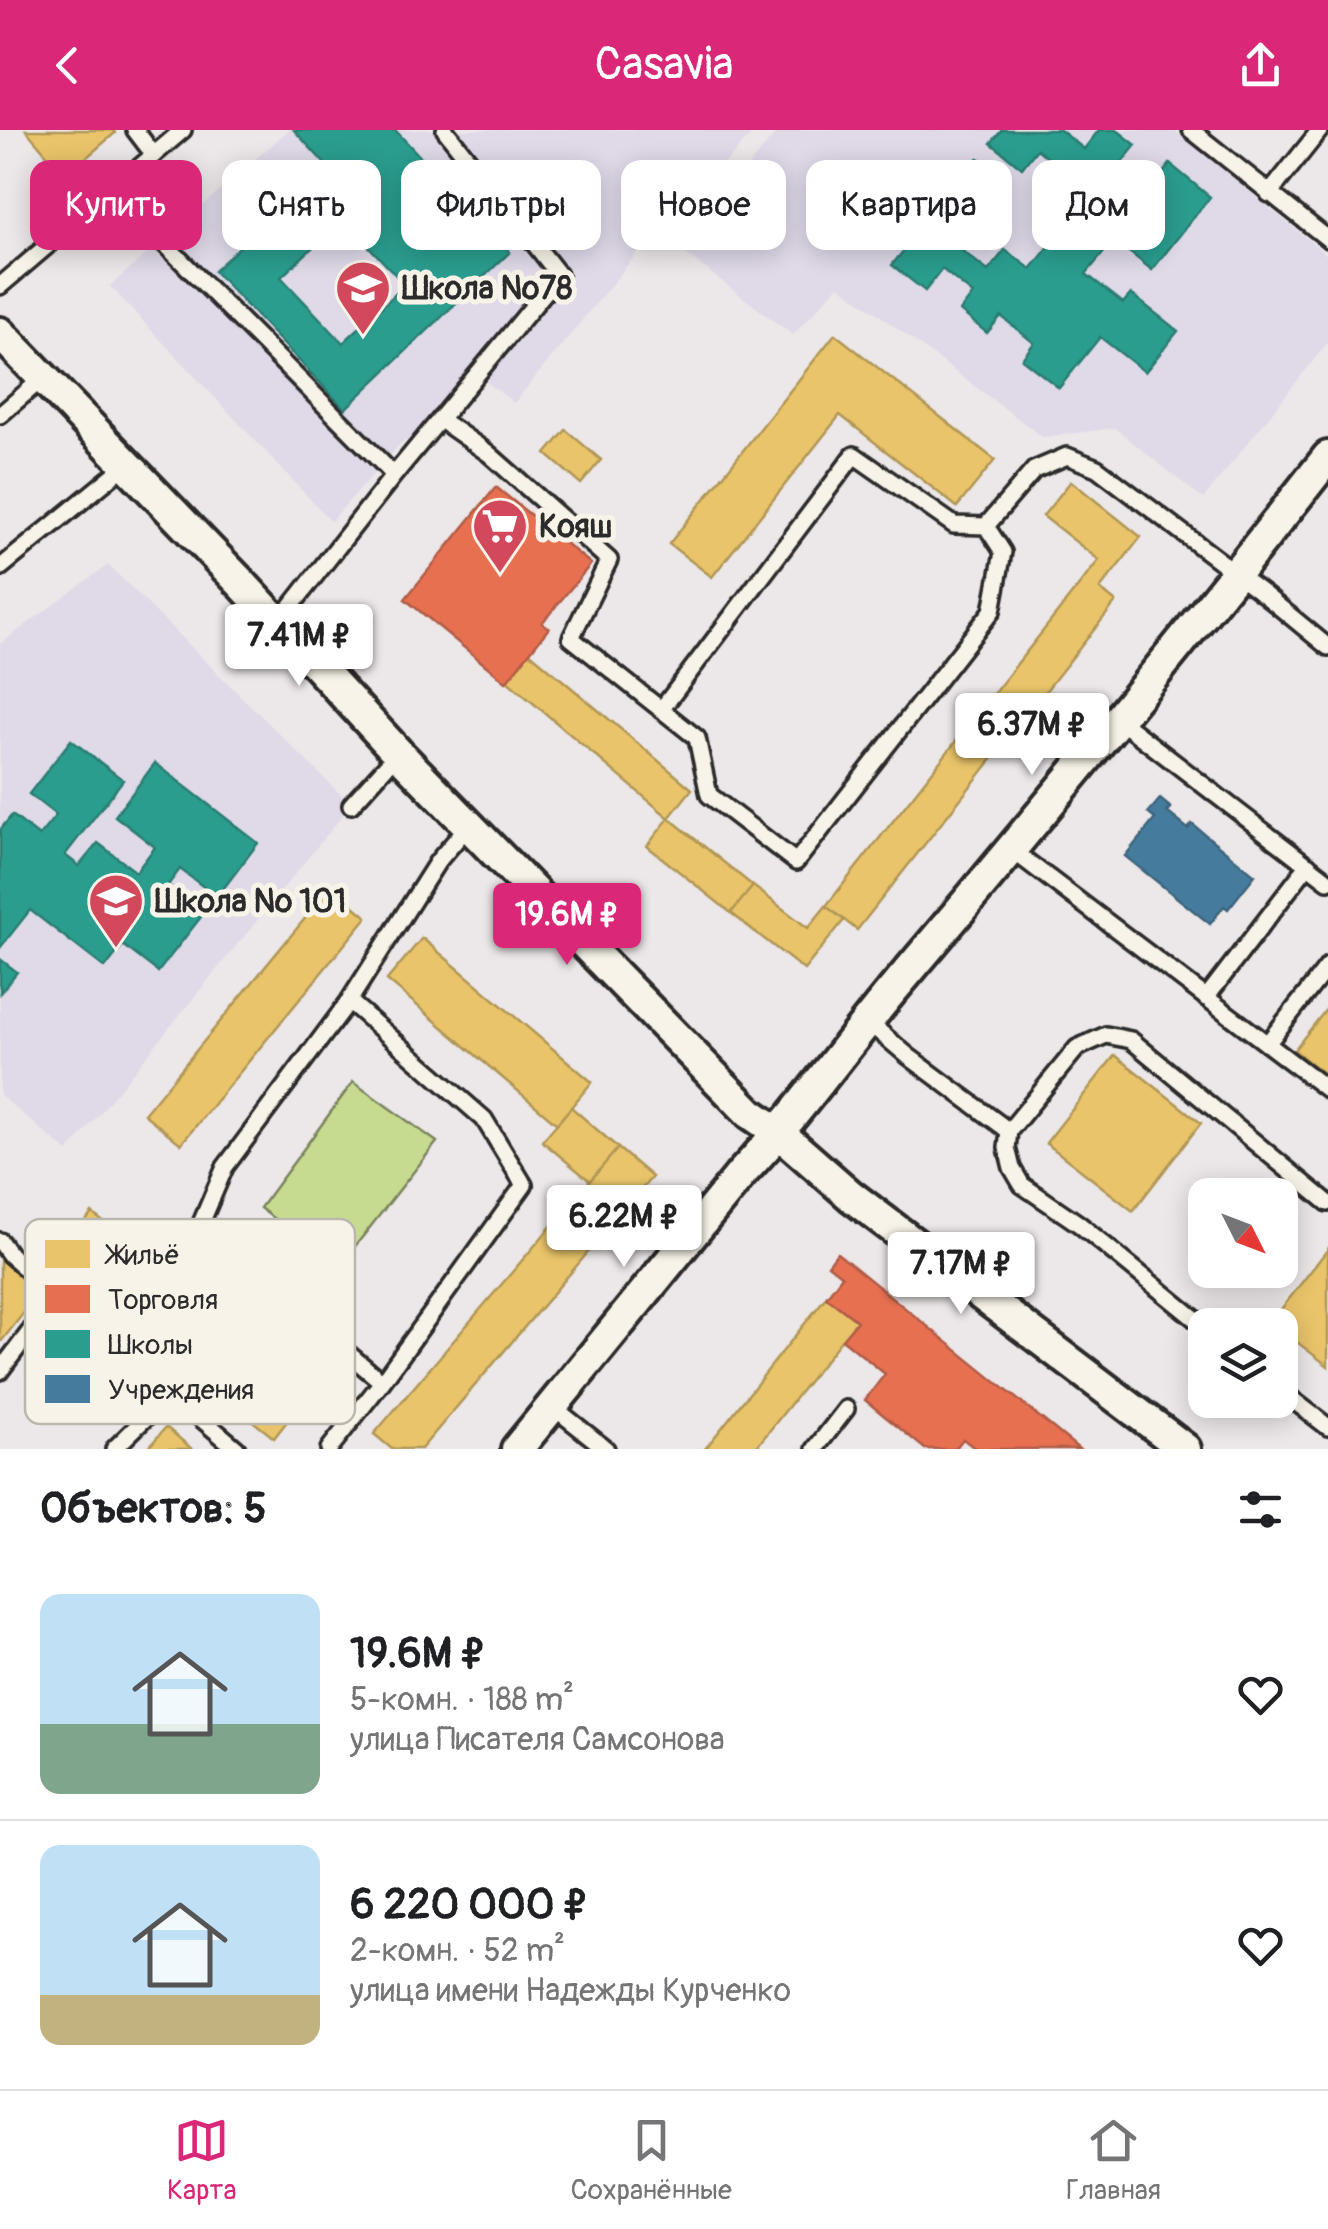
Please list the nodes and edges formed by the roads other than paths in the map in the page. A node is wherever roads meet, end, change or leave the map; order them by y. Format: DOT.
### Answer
graph roads {
  1 [pos="135,130"];
  2 [pos="183,130"];
  3 [pos="446,130"];
  4 [pos="1192,130"];
  5 [pos="1320,130"];
  6 [pos="154,155"];
  7 [pos="148,160"];
  8 [pos="1269,194"];
  9 [pos="1328,239"];
  10 [pos="42,250"];
  11 [pos="171,250"];
  12 [pos="0,286"];
  13 [pos="0,333"];
  14 [pos="43,378"];
  15 [pos="0,415"];
  16 [pos="441,420"];
  17 [pos="1328,457"];
  18 [pos="126,465"];
  19 [pos="394,475"];
  20 [pos="986,526"];
  21 [pos="0,568"];
  22 [pos="1236,573"];
  23 [pos="278,623"];
  24 [pos="1328,648"];
  25 [pos="661,710"];
  26 [pos="1119,720"];
  27 [pos="398,752"];
  28 [pos="352,805"];
  29 [pos="469,825"];
  30 [pos="1012,850"];
  31 [pos="1308,865"];
  32 [pos="1328,881"];
  33 [pos="1328,966"];
  34 [pos="1206,998"];
  35 [pos="349,1001"];
  36 [pos="866,1021"];
  37 [pos="1267,1044"];
  38 [pos="1328,1090"];
  39 [pos="1009,1131"];
  40 [pos="779,1133"];
  41 [pos="1328,1204"];
  42 [pos="203,1219"];
  43 [pos="0,1241"];
  44 [pos="25,1268"];
  45 [pos="1188,1313"];
  46 [pos="25,1338"];
  47 [pos="355,1359"];
  48 [pos="0,1371"];
  49 [pos="382,1382"];
  50 [pos="1298,1404"];
  51 [pos="552,1406"];
  52 [pos="846,1409"];
  53 [pos="355,1416"];
  54 [pos="140,1424"];
  55 [pos="207,1424"];
  56 [pos="349,1424"];
  57 [pos="1328,1427"];
  58 [pos="116,1448"];
  59 [pos="237,1449"];
  60 [pos="329,1449"];
  61 [pos="517,1449"];
  62 [pos="606,1449"];
  63 [pos="815,1449"];
  64 [pos="1184,1449"];
  1 -- 6 [label="lane"];
  2 -- 6 [label="lane"];
  3 -- 16 [label="lane"];
  4 -- 8 [label="lane"];
  5 -- 8 [label="lane"];
  6 -- 7 [label="lane"];
  8 -- 9 [label="lane"];
  10 -- 12 [label="lane"];
  11 -- 19 [label="lane"];
  13 -- 14 [label="street"];
  14 -- 15 [label="lane"];
  14 -- 18 [label="street"];
  16 -- 19 [label="lane"];
  16 -- 25 [label="lane"];
  17 -- 22 [label="street"];
  18 -- 21 [label="lane"];
  18 -- 23 [label="street"];
  19 -- 23 [label="lane"];
  20 -- 22 [label="lane"];
  20 -- 25 [label="lane"];
  20 -- 25 [label="lane"];
  22 -- 24 [label="lane"];
  22 -- 26 [label="street"];
  23 -- 27 [label="street"];
  26 -- 30 [label="street"];
  26 -- 31 [label="lane"];
  27 -- 28 [label="lane"];
  27 -- 29 [label="street"];
  29 -- 35 [label="lane"];
  29 -- 40 [label="street"];
  30 -- 34 [label="lane"];
  30 -- 36 [label="street"];
  31 -- 32 [label="lane"];
  31 -- 34 [label="lane"];
  33 -- 37 [label="lane"];
  34 -- 37 [label="lane"];
  35 -- 42 [label="lane"];
  35 -- 49 [label="lane"];
  36 -- 39 [label="lane"];
  36 -- 40 [label="street"];
  37 -- 38 [label="lane"];
  39 -- 41 [label="lane"];
  39 -- 45 [label="lane"];
  40 -- 51 [label="street"];
  40 -- 64 [label="street"];
  43 -- 44 [label="lane"];
  46 -- 48 [label="lane"];
  47 -- 49 [label="lane"];
  49 -- 53 [label="lane"];
  50 -- 57 [label="lane"];
  51 -- 61 [label="street"];
  51 -- 62 [label="lane"];
  52 -- 63 [label="lane"];
  54 -- 58 [label="lane"];
  55 -- 59 [label="lane"];
  56 -- 60 [label="lane"];
}
